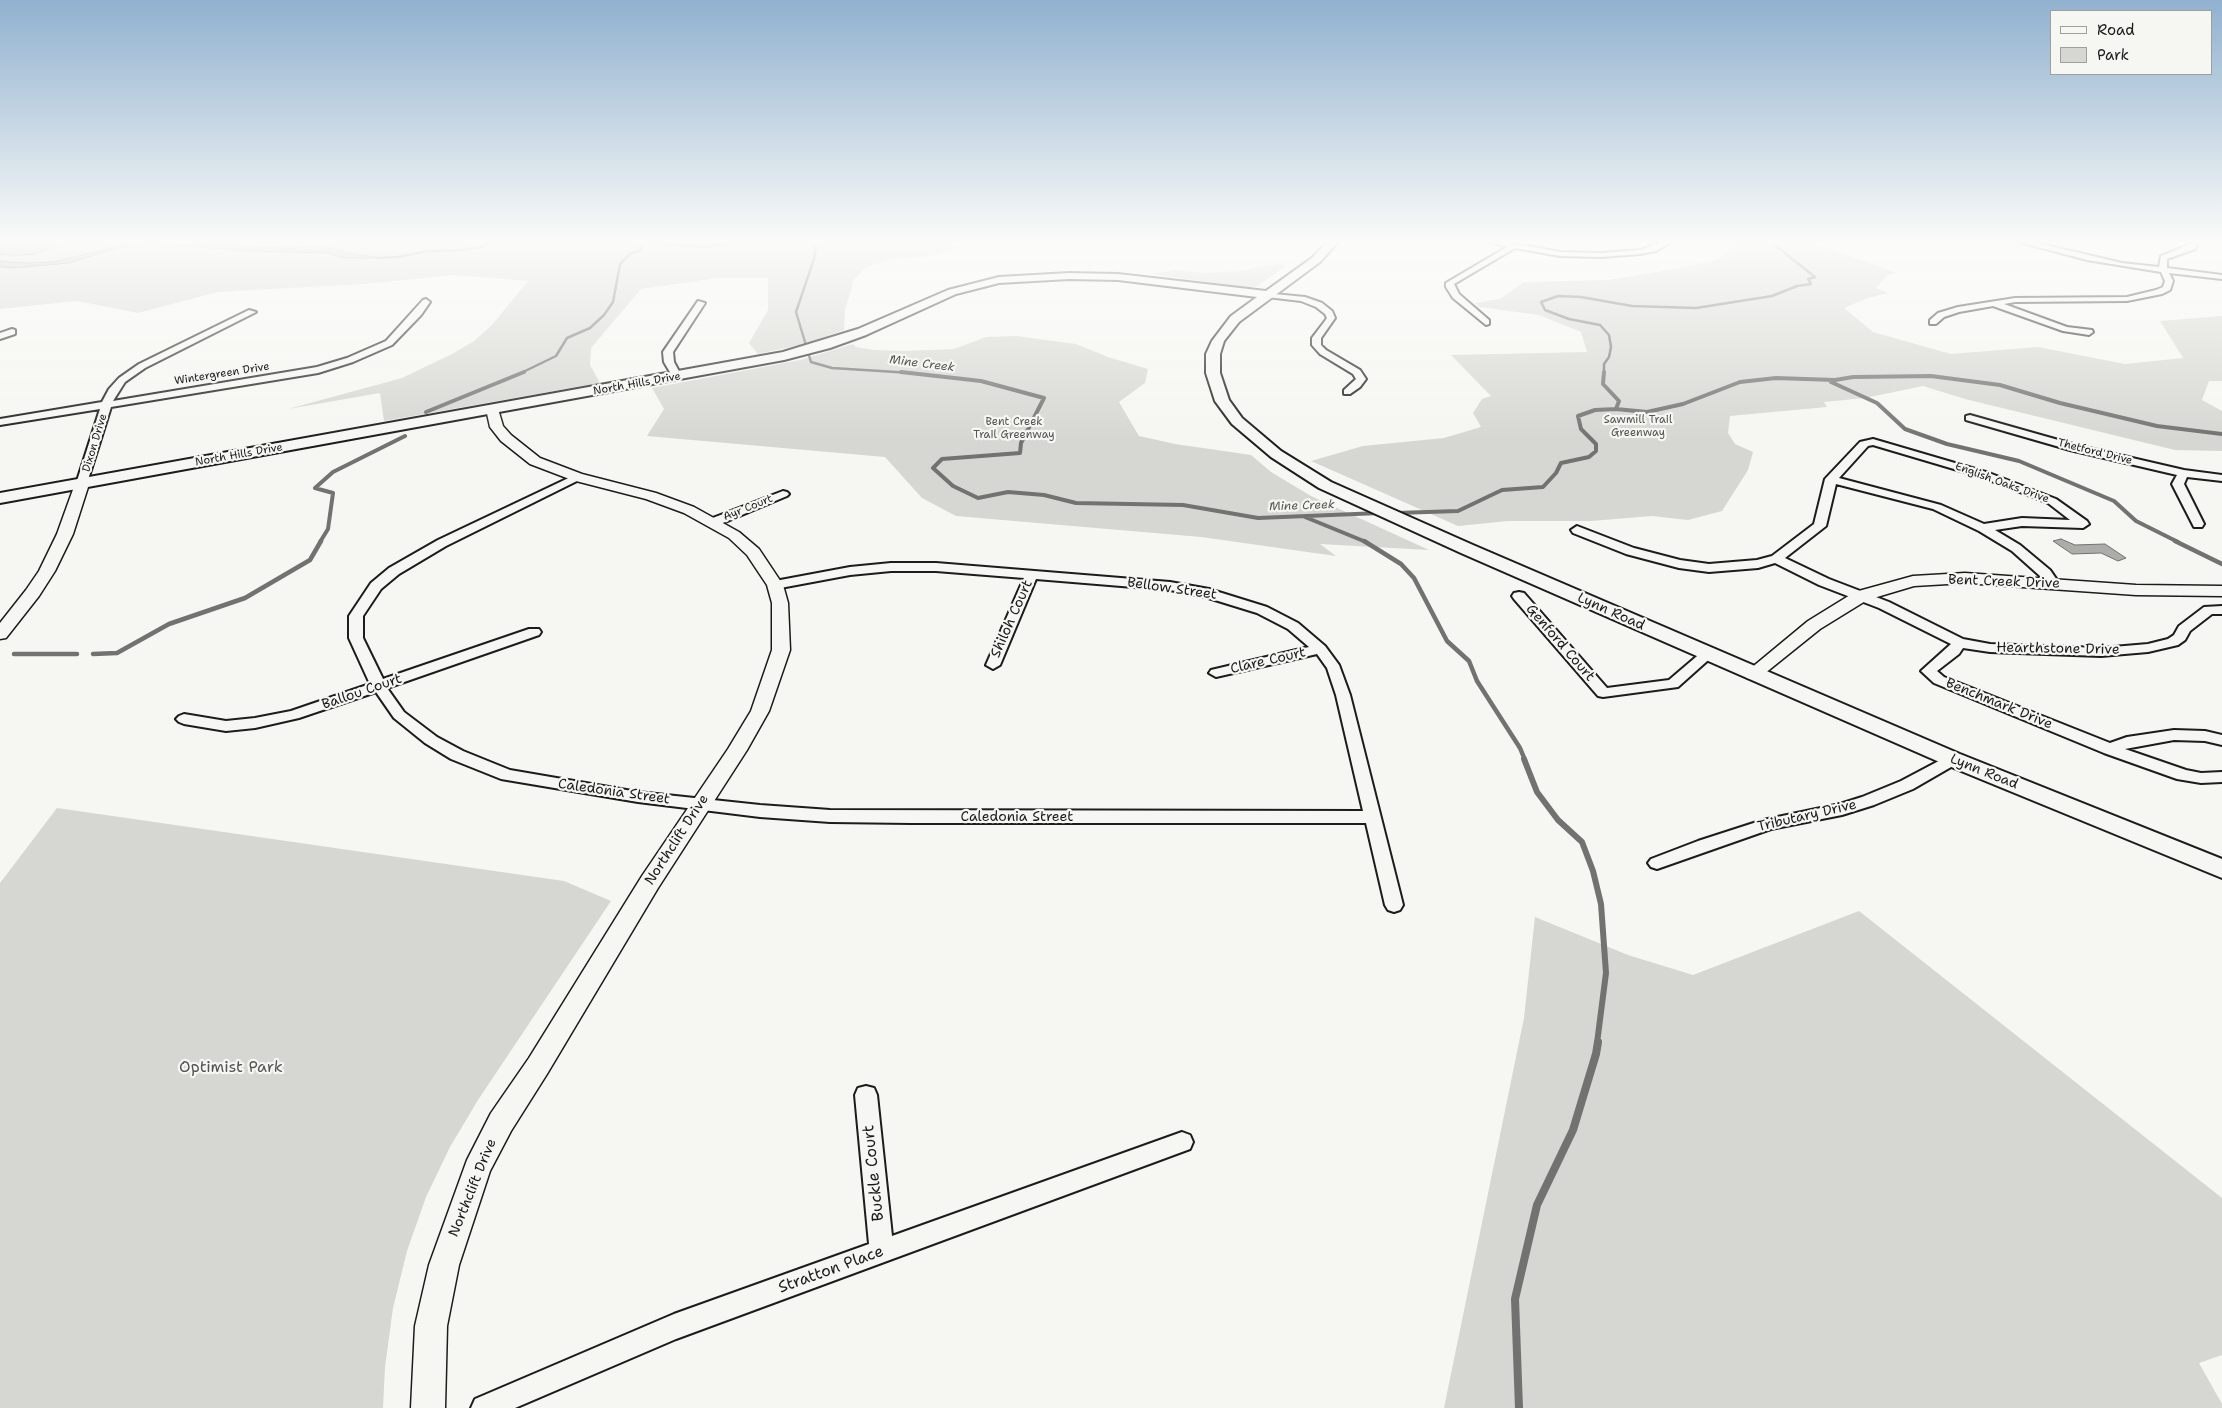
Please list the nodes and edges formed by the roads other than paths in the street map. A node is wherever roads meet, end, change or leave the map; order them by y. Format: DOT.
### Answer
graph roads {
  1 [pos="422,308"];
  2 [pos="698,308"];
  3 [pos="917,308"];
  4 [pos="1251,308"];
  5 [pos="1321,308"];
  6 [pos="1470,308"];
  7 [pos="1975,308"];
  8 [pos="2004,308"];
  9 [pos="252,312"];
  10 [pos="1486,322"];
  11 [pos="1932,322"];
  12 [pos="12,332"];
  13 [pos="2089,332"];
  14 [pos="0,336"];
  15 [pos="677,377"];
  16 [pos="1347,392"];
  17 [pos="106,406"];
  18 [pos="492,409"];
  19 [pos="1970,418"];
  20 [pos="0,422"];
  21 [pos="2183,473"];
  22 [pos="577,477"];
  23 [pos="2222,478"];
  24 [pos="1831,479"];
  25 [pos="82,484"];
  26 [pos="783,494"];
  27 [pos="0,498"];
  28 [pos="714,522"];
  29 [pos="2198,524"];
  30 [pos="1982,528"];
  31 [pos="1577,530"];
  32 [pos="1776,559"];
  33 [pos="1032,574"];
  34 [pos="2053,583"];
  35 [pos="774,586"];
  36 [pos="2218,593"];
  37 [pos="1519,596"];
  38 [pos="1861,596"];
  39 [pos="2222,610"];
  40 [pos="534,632"];
  41 [pos="0,634"];
  42 [pos="1959,643"];
  43 [pos="1320,649"];
  44 [pos="1708,654"];
  45 [pos="993,664"];
  46 [pos="1216,673"];
  47 [pos="1753,674"];
  48 [pos="379,686"];
  49 [pos="184,719"];
  50 [pos="2222,740"];
  51 [pos="2110,749"];
  52 [pos="1952,759"];
  53 [pos="2222,777"];
  54 [pos="701,804"];
  55 [pos="1371,817"];
  56 [pos="1657,863"];
  57 [pos="2222,869"];
  58 [pos="1394,905"];
  59 [pos="866,1095"];
  60 [pos="1182,1142"];
  61 [pos="882,1252"];
  62 [pos="428,1408"];
  63 [pos="484,1408"];
  1 -- 17 [label="street, Wintergreen Drive"];
  2 -- 15 [label="street"];
  3 -- 15 [label="main road, North Hills Drive"];
  4 -- 44 [label="main road, Lynn Road"];
  5 -- 16 [label="street"];
  6 -- 10 [label="street"];
  7 -- 11 [label="street"];
  8 -- 13 [label="street"];
  9 -- 17 [label="street, Dixon Drive"];
  12 -- 14 [label="street"];
  15 -- 18 [label="main road, North Hills Drive"];
  17 -- 20 [label="street, Wintergreen Drive"];
  17 -- 25 [label="street, Dixon Drive"];
  18 -- 22 [label="street, Northclift Drive"];
  18 -- 25 [label="main road, North Hills Drive"];
  19 -- 21 [label="street, Thetford Drive"];
  21 -- 23 [label="street, Thetford Drive"];
  21 -- 29 [label="street"];
  22 -- 28 [label="street, Northclift Drive"];
  22 -- 48 [label="street, Caledonia Street"];
  24 -- 30 [label="street"];
  24 -- 30 [label="street, English Oaks Drive"];
  24 -- 32 [label="street"];
  25 -- 27 [label="main road, North Hills Drive"];
  25 -- 41 [label="street, Dixon Drive"];
  26 -- 28 [label="street, Ayr Court"];
  28 -- 35 [label="street, Northclift Drive"];
  30 -- 34 [label="street"];
  31 -- 32 [label="street"];
  32 -- 38 [label="street"];
  33 -- 35 [label="street, Bellow Street"];
  33 -- 43 [label="street, Bellow Street"];
  33 -- 45 [label="street, Shiloh Court"];
  34 -- 36 [label="street, Bent Creek Drive"];
  34 -- 38 [label="street, Bent Creek Drive"];
  35 -- 54 [label="street, Northclift Drive"];
  37 -- 44 [label="street, Genford Court"];
  38 -- 42 [label="street, Hearthstone Drive"];
  38 -- 47 [label="street, Bent Creek Drive"];
  39 -- 42 [label="street, Hearthstone Drive"];
  40 -- 48 [label="street, Ballou Court"];
  42 -- 51 [label="street, Benchmark Drive"];
  43 -- 46 [label="street, Clare Court"];
  43 -- 55 [label="street, Bellow Street"];
  44 -- 47 [label="main road, Lynn Road"];
  47 -- 52 [label="main road, Lynn Road"];
  48 -- 49 [label="street, Ballou Court"];
  48 -- 54 [label="street, Caledonia Street"];
  50 -- 51 [label="street"];
  51 -- 53 [label="street, Benchmark Drive"];
  52 -- 56 [label="street, Tributary Drive"];
  52 -- 57 [label="main road, Lynn Road"];
  54 -- 55 [label="street, Caledonia Street"];
  54 -- 62 [label="street, Northclift Drive"];
  55 -- 58 [label="street, Bellow Street"];
  59 -- 61 [label="street, Buckle Court"];
  60 -- 61 [label="street, Stratton Place"];
  61 -- 63 [label="street, Stratton Place"];
}
